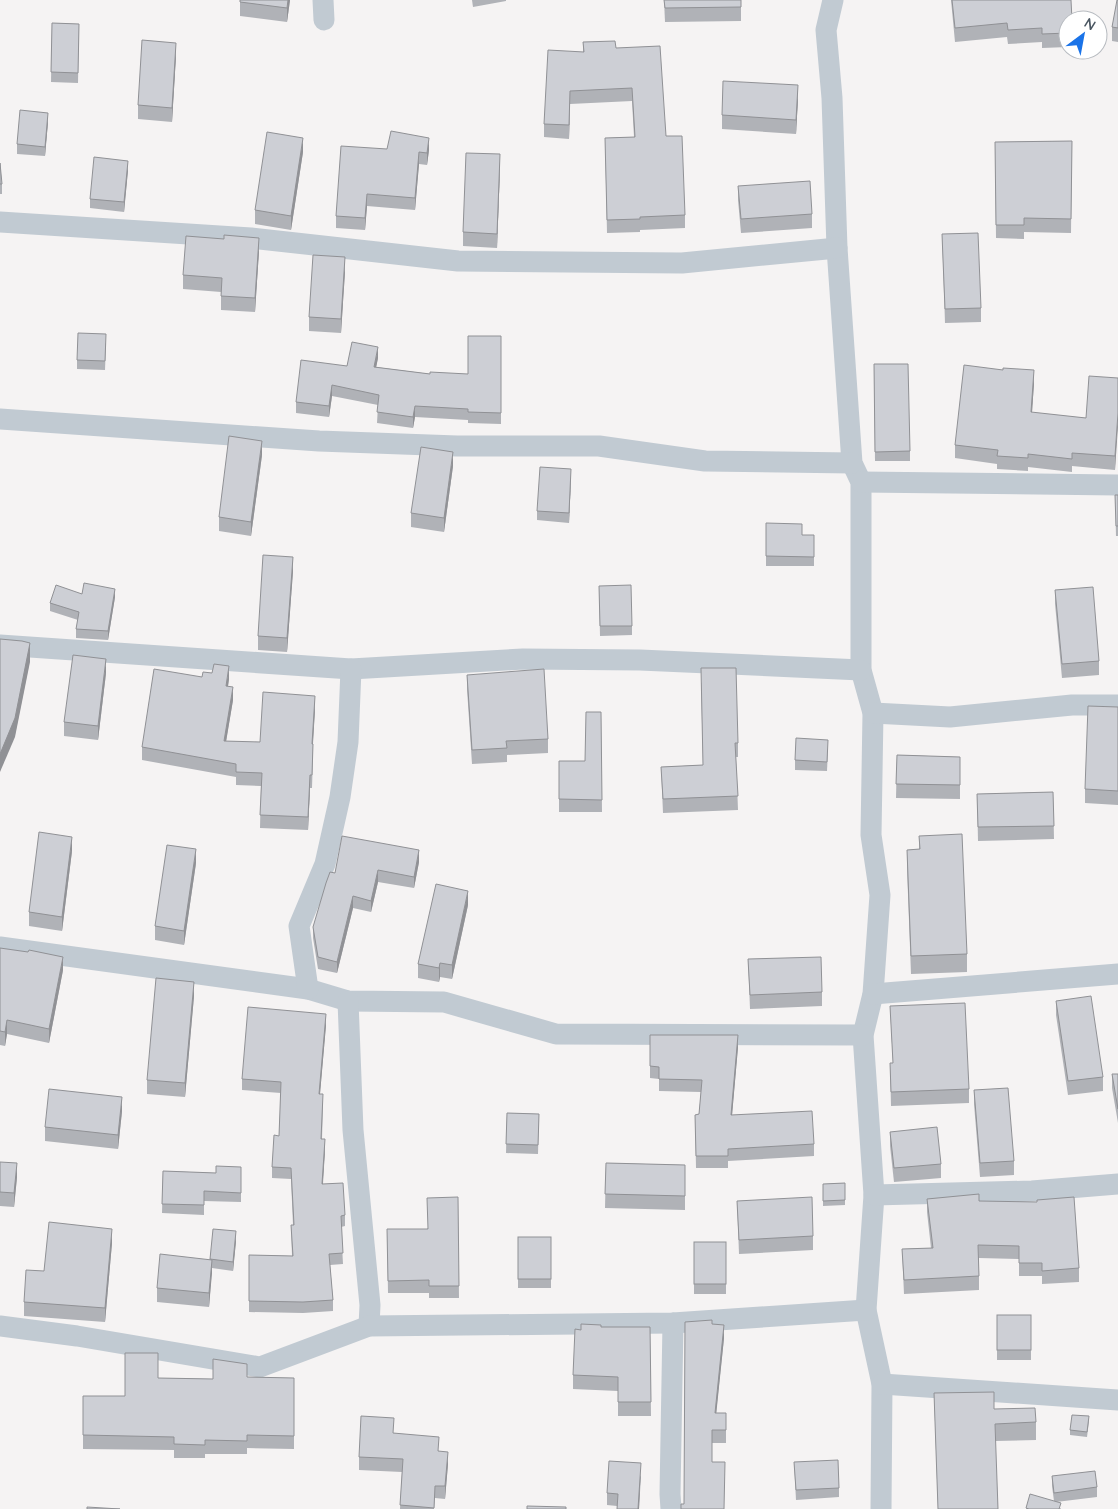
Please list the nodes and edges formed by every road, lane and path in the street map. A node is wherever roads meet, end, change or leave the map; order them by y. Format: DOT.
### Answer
graph roads {
  1 [pos="833,0"];
  2 [pos="0,222"];
  3 [pos="837,248"];
  4 [pos="0,419"];
  5 [pos="857,472"];
  6 [pos="1118,484"];
  7 [pos="0,645"];
  8 [pos="351,669"];
  9 [pos="861,670"];
  10 [pos="1118,705"];
  11 [pos="873,713"];
  12 [pos="0,947"];
  13 [pos="1118,974"];
  14 [pos="308,988"];
  15 [pos="873,994"];
  16 [pos="348,1001"];
  17 [pos="862,1035"];
  18 [pos="1118,1184"];
  19 [pos="874,1195"];
  20 [pos="866,1310"];
  21 [pos="673,1323"];
  22 [pos="0,1326"];
  23 [pos="369,1326"];
  24 [pos="882,1384"];
  25 [pos="1118,1400"];
  26 [pos="671,1509"];
  27 [pos="881,1509"];
  1 -- 3 [label="street"];
  2 -- 3 [label="street"];
  3 -- 5 [label="street"];
  4 -- 5 [label="street"];
  5 -- 6 [label="street"];
  5 -- 9 [label="street"];
  7 -- 8 [label="street"];
  8 -- 9 [label="street"];
  8 -- 14 [label="street"];
  9 -- 11 [label="street"];
  10 -- 11 [label="street"];
  11 -- 15 [label="street"];
  12 -- 14 [label="street"];
  13 -- 15 [label="street"];
  14 -- 16 [label="street"];
  15 -- 17 [label="street"];
  16 -- 17 [label="street"];
  16 -- 23 [label="street"];
  17 -- 19 [label="street"];
  18 -- 19 [label="street"];
  19 -- 20 [label="street"];
  20 -- 21 [label="street"];
  20 -- 24 [label="street"];
  21 -- 23 [label="street"];
  21 -- 26 [label="street"];
  22 -- 23 [label="street"];
  24 -- 25 [label="street"];
  24 -- 27 [label="street"];
}
